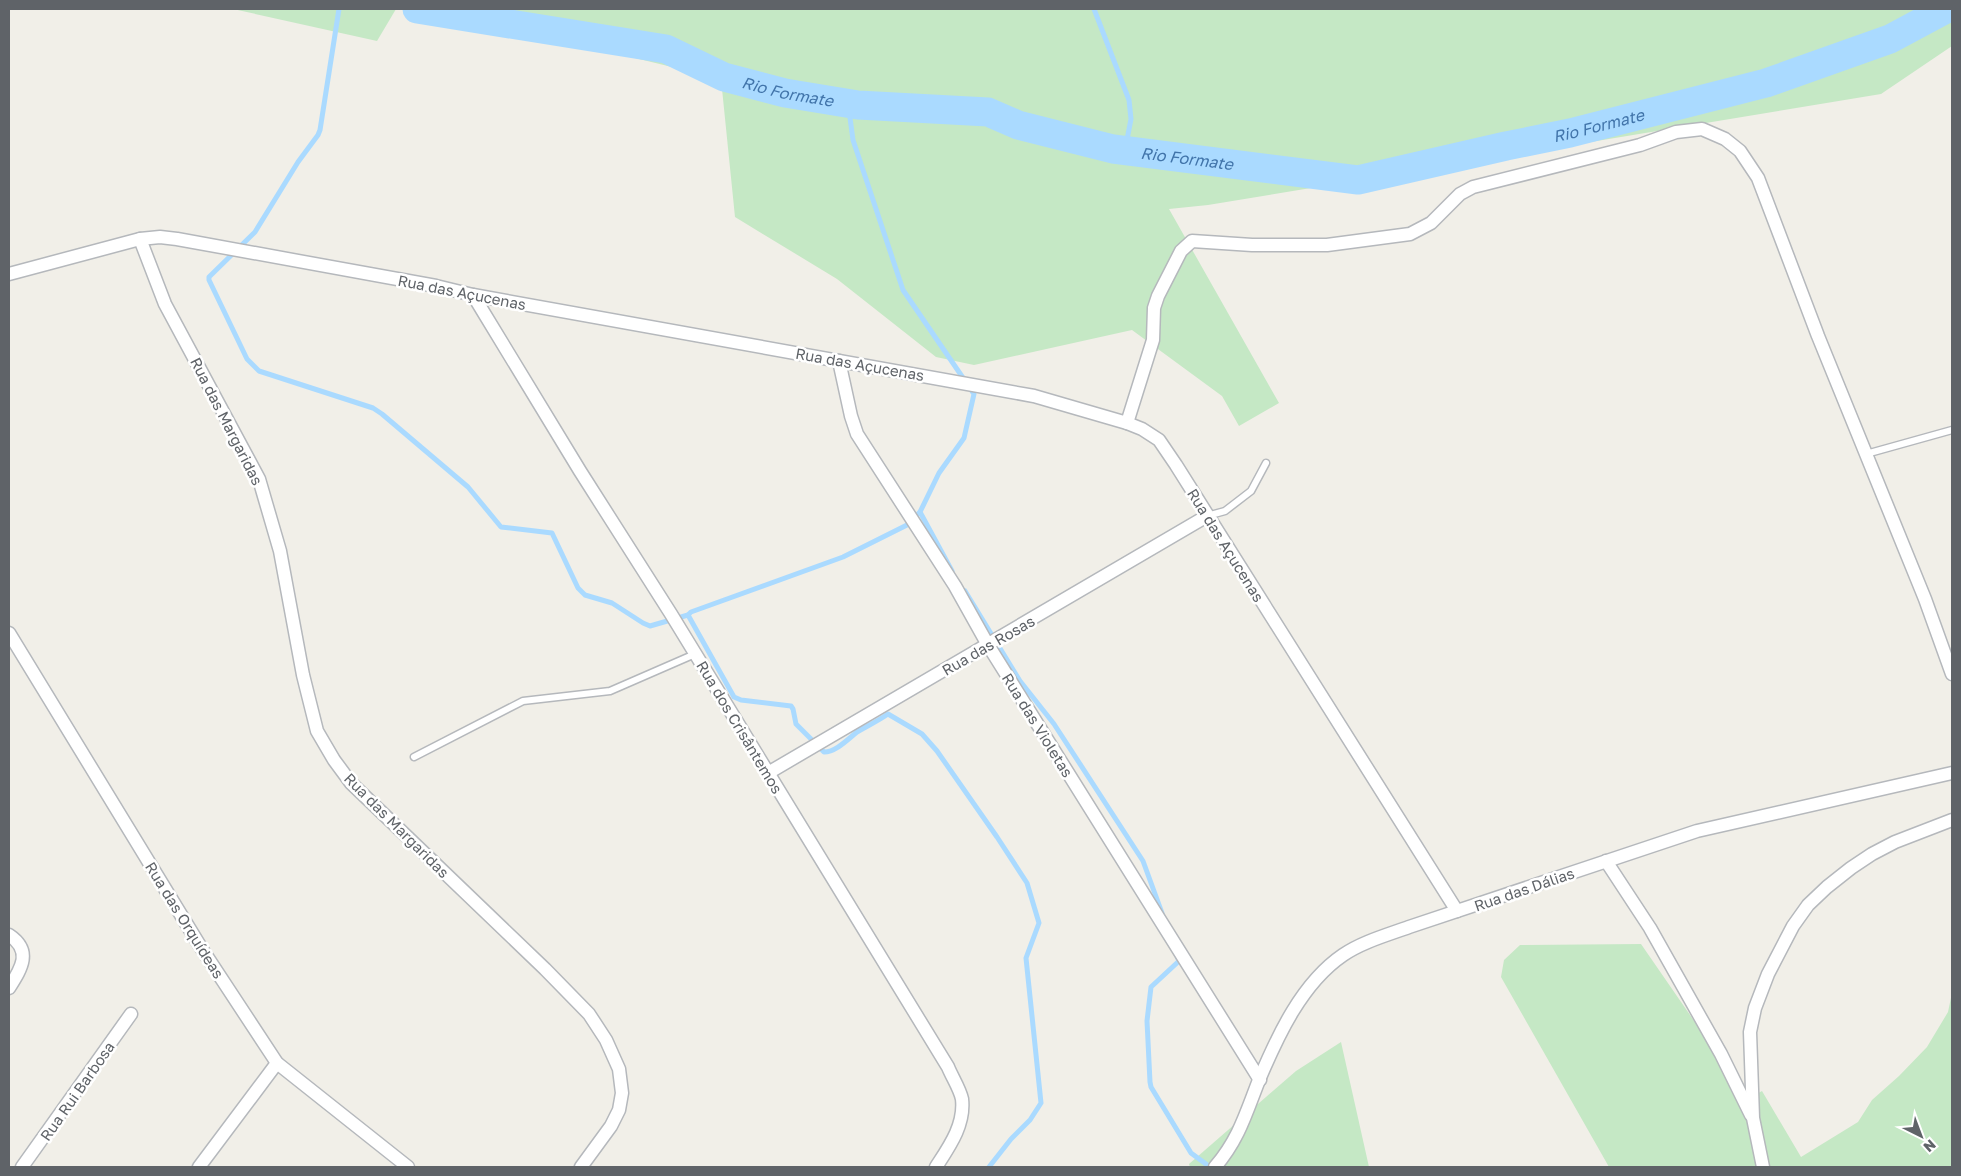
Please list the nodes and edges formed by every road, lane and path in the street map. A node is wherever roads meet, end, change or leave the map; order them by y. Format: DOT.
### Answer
graph roads {
  1 [pos="140,239"];
  2 [pos="9,274"];
  3 [pos="473,295"];
  4 [pos="839,361"];
  5 [pos="1127,423"];
  6 [pos="1952,430"];
  7 [pos="1866,454"];
  8 [pos="1266,464"];
  9 [pos="1207,516"];
  10 [pos="9,633"];
  11 [pos="988,645"];
  12 [pos="695,654"];
  13 [pos="1952,674"];
  14 [pos="414,757"];
  15 [pos="768,773"];
  16 [pos="1952,773"];
  17 [pos="1952,820"];
  18 [pos="1606,861"];
  19 [pos="1457,911"];
  20 [pos="9,936"];
  21 [pos="9,988"];
  22 [pos="131,1014"];
  23 [pos="278,1063"];
  24 [pos="1260,1080"];
  25 [pos="1752,1118"];
  26 [pos="399,1165"];
  27 [pos="22,1167"];
  28 [pos="199,1167"];
  29 [pos="581,1167"];
  30 [pos="936,1167"];
  31 [pos="1215,1167"];
  32 [pos="1763,1167"];
  1 -- 2 [label="street, Rua das Açucenas"];
  1 -- 3 [label="street, Rua das Açucenas"];
  1 -- 29 [label="street, Rua das Margaridas"];
  3 -- 4 [label="street, Rua das Açucenas"];
  3 -- 12 [label="street, Rua dos Crisântemos"];
  4 -- 5 [label="street, Rua das Açucenas"];
  4 -- 11 [label="street, Rua das Violetas"];
  5 -- 7 [label="street"];
  5 -- 9 [label="street, Rua das Açucenas"];
  6 -- 7 [label="lane"];
  7 -- 13 [label="street"];
  8 -- 9 [label="lane"];
  9 -- 11 [label="street, Rua das Rosas"];
  9 -- 19 [label="street, Rua das Açucenas"];
  10 -- 23 [label="street, Rua das Orquídeas"];
  11 -- 15 [label="street, Rua das Rosas"];
  11 -- 24 [label="street, Rua das Violetas"];
  12 -- 14 [label="lane"];
  12 -- 15 [label="street, Rua dos Crisântemos"];
  15 -- 30 [label="street, Rua dos Crisântemos"];
  16 -- 18 [label="street, Rua das Dálias"];
  17 -- 25 [label="street"];
  18 -- 19 [label="street, Rua das Dálias"];
  18 -- 25 [label="street"];
  19 -- 24 [label="street, Rua das Dálias"];
  20 -- 21 [label="street"];
  22 -- 27 [label="street, Rua Rui Barbosa"];
  23 -- 26 [label="street, Rua das Orquídeas"];
  23 -- 28 [label="street"];
  24 -- 31 [label="street, Rua das Dálias"];
  25 -- 32 [label="street"];
}
